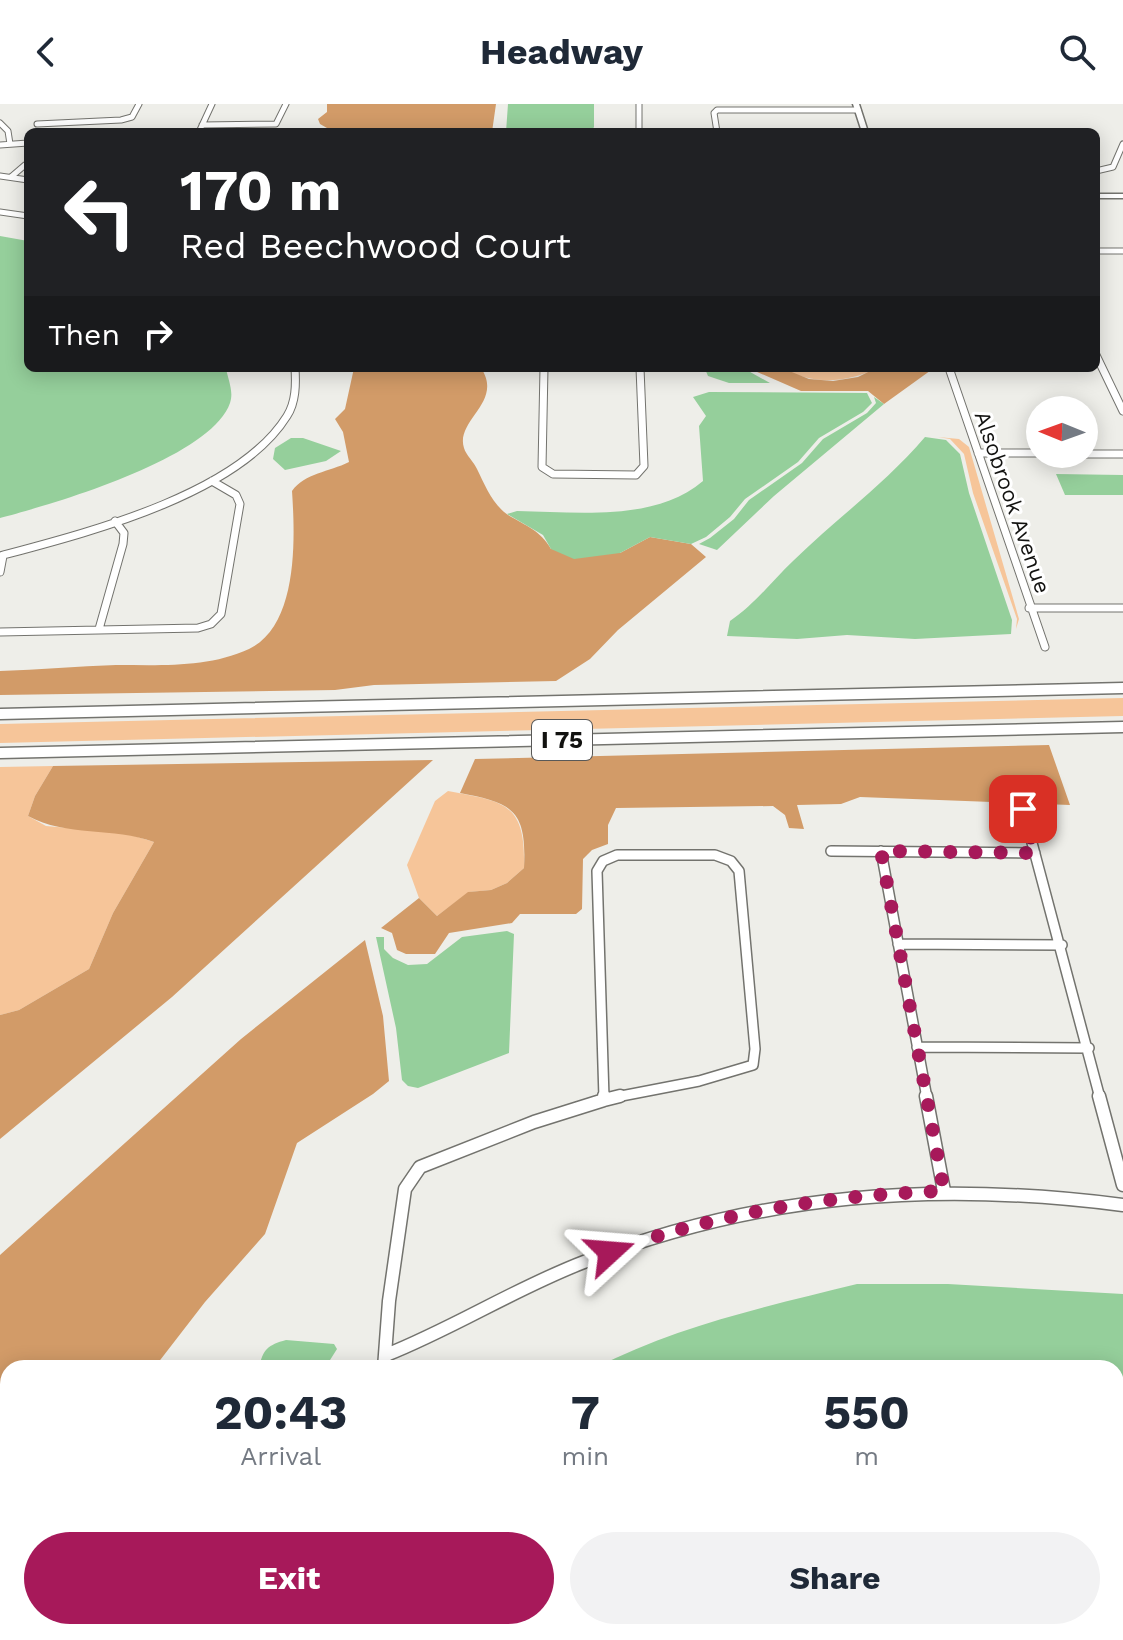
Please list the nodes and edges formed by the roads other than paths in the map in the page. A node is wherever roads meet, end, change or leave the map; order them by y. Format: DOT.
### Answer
graph roads {
  1 [pos="139,104"];
  2 [pos="212,104"];
  3 [pos="286,104"];
  4 [pos="639,104"];
  5 [pos="857,107"];
  6 [pos="0,123"];
  7 [pos="37,124"];
  8 [pos="202,125"];
  9 [pos="201,128"];
  10 [pos="639,128"];
  11 [pos="716,128"];
  12 [pos="864,128"];
  13 [pos="24,143"];
  14 [pos="10,144"];
  15 [pos="1123,144"];
  16 [pos="0,145"];
  17 [pos="24,166"];
  18 [pos="1100,170"];
  19 [pos="0,176"];
  20 [pos="11,177"];
  21 [pos="24,179"];
  22 [pos="1100,196"];
  23 [pos="1123,196"];
  24 [pos="0,212"];
  25 [pos="24,215"];
  26 [pos="1100,251"];
  27 [pos="1123,251"];
  28 [pos="1100,363"];
  29 [pos="295,372"];
  30 [pos="544,372"];
  31 [pos="640,372"];
  32 [pos="950,372"];
  33 [pos="1123,411"];
  34 [pos="978,453"];
  35 [pos="1026,453"];
  36 [pos="1098,454"];
  37 [pos="1123,454"];
  38 [pos="212,481"];
  39 [pos="115,521"];
  40 [pos="2,556"];
  41 [pos="0,572"];
  42 [pos="1029,608"];
  43 [pos="1123,608"];
  44 [pos="99,629"];
  45 [pos="0,632"];
  46 [pos="1045,647"];
  47 [pos="1123,688"];
  48 [pos="0,714"];
  49 [pos="1123,727"];
  50 [pos="0,753"];
  51 [pos="1023,809"];
  52 [pos="831,851"];
  53 [pos="881,851"];
  54 [pos="1035,853"];
  55 [pos="898,944"];
  56 [pos="1062,945"];
  57 [pos="917,1047"];
  58 [pos="1089,1048"];
  59 [pos="604,1100"];
  60 [pos="1123,1185"];
  61 [pos="944,1191"];
  62 [pos="1123,1205"];
  63 [pos="386,1355"];
  64 [pos="385,1360"];
  1 -- 7 [label="street"];
  2 -- 8 [label="street"];
  3 -- 8 [label="street"];
  4 -- 10 [label="street"];
  5 -- 11 [label="street"];
  5 -- 12 [label="street"];
  6 -- 14 [label="street"];
  8 -- 9 [label="street"];
  13 -- 14 [label="street"];
  14 -- 16 [label="street"];
  15 -- 18 [label="street"];
  17 -- 20 [label="street"];
  19 -- 20 [label="street"];
  20 -- 21 [label="street"];
  22 -- 23 [label="street"];
  24 -- 25 [label="street"];
  26 -- 27 [label="street"];
  28 -- 33 [label="street"];
  29 -- 38 [label="street"];
  30 -- 31 [label="street"];
  32 -- 34 [label="street, Alsobrook Avenue"];
  34 -- 35 [label="street"];
  34 -- 42 [label="street, Alsobrook Avenue"];
  36 -- 37 [label="street"];
  38 -- 39 [label="street"];
  38 -- 44 [label="street"];
  39 -- 40 [label="street"];
  39 -- 44 [label="street"];
  40 -- 41 [label="street"];
  42 -- 43 [label="street"];
  42 -- 46 [label="street, Alsobrook Avenue"];
  44 -- 45 [label="street"];
  47 -- 48 [label="highway, I 75"];
  49 -- 50 [label="highway, I 75"];
  51 -- 54 [label="street"];
  52 -- 53 [label="street"];
  53 -- 54 [label="street"];
  53 -- 55 [label="street"];
  54 -- 56 [label="street"];
  55 -- 56 [label="street"];
  55 -- 57 [label="street"];
  56 -- 58 [label="street"];
  57 -- 58 [label="street"];
  57 -- 61 [label="street"];
  58 -- 60 [label="street"];
  59 -- 59 [label="street"];
  59 -- 63 [label="street"];
  61 -- 62 [label="street"];
  61 -- 63 [label="street"];
  63 -- 64 [label="street"];
}
